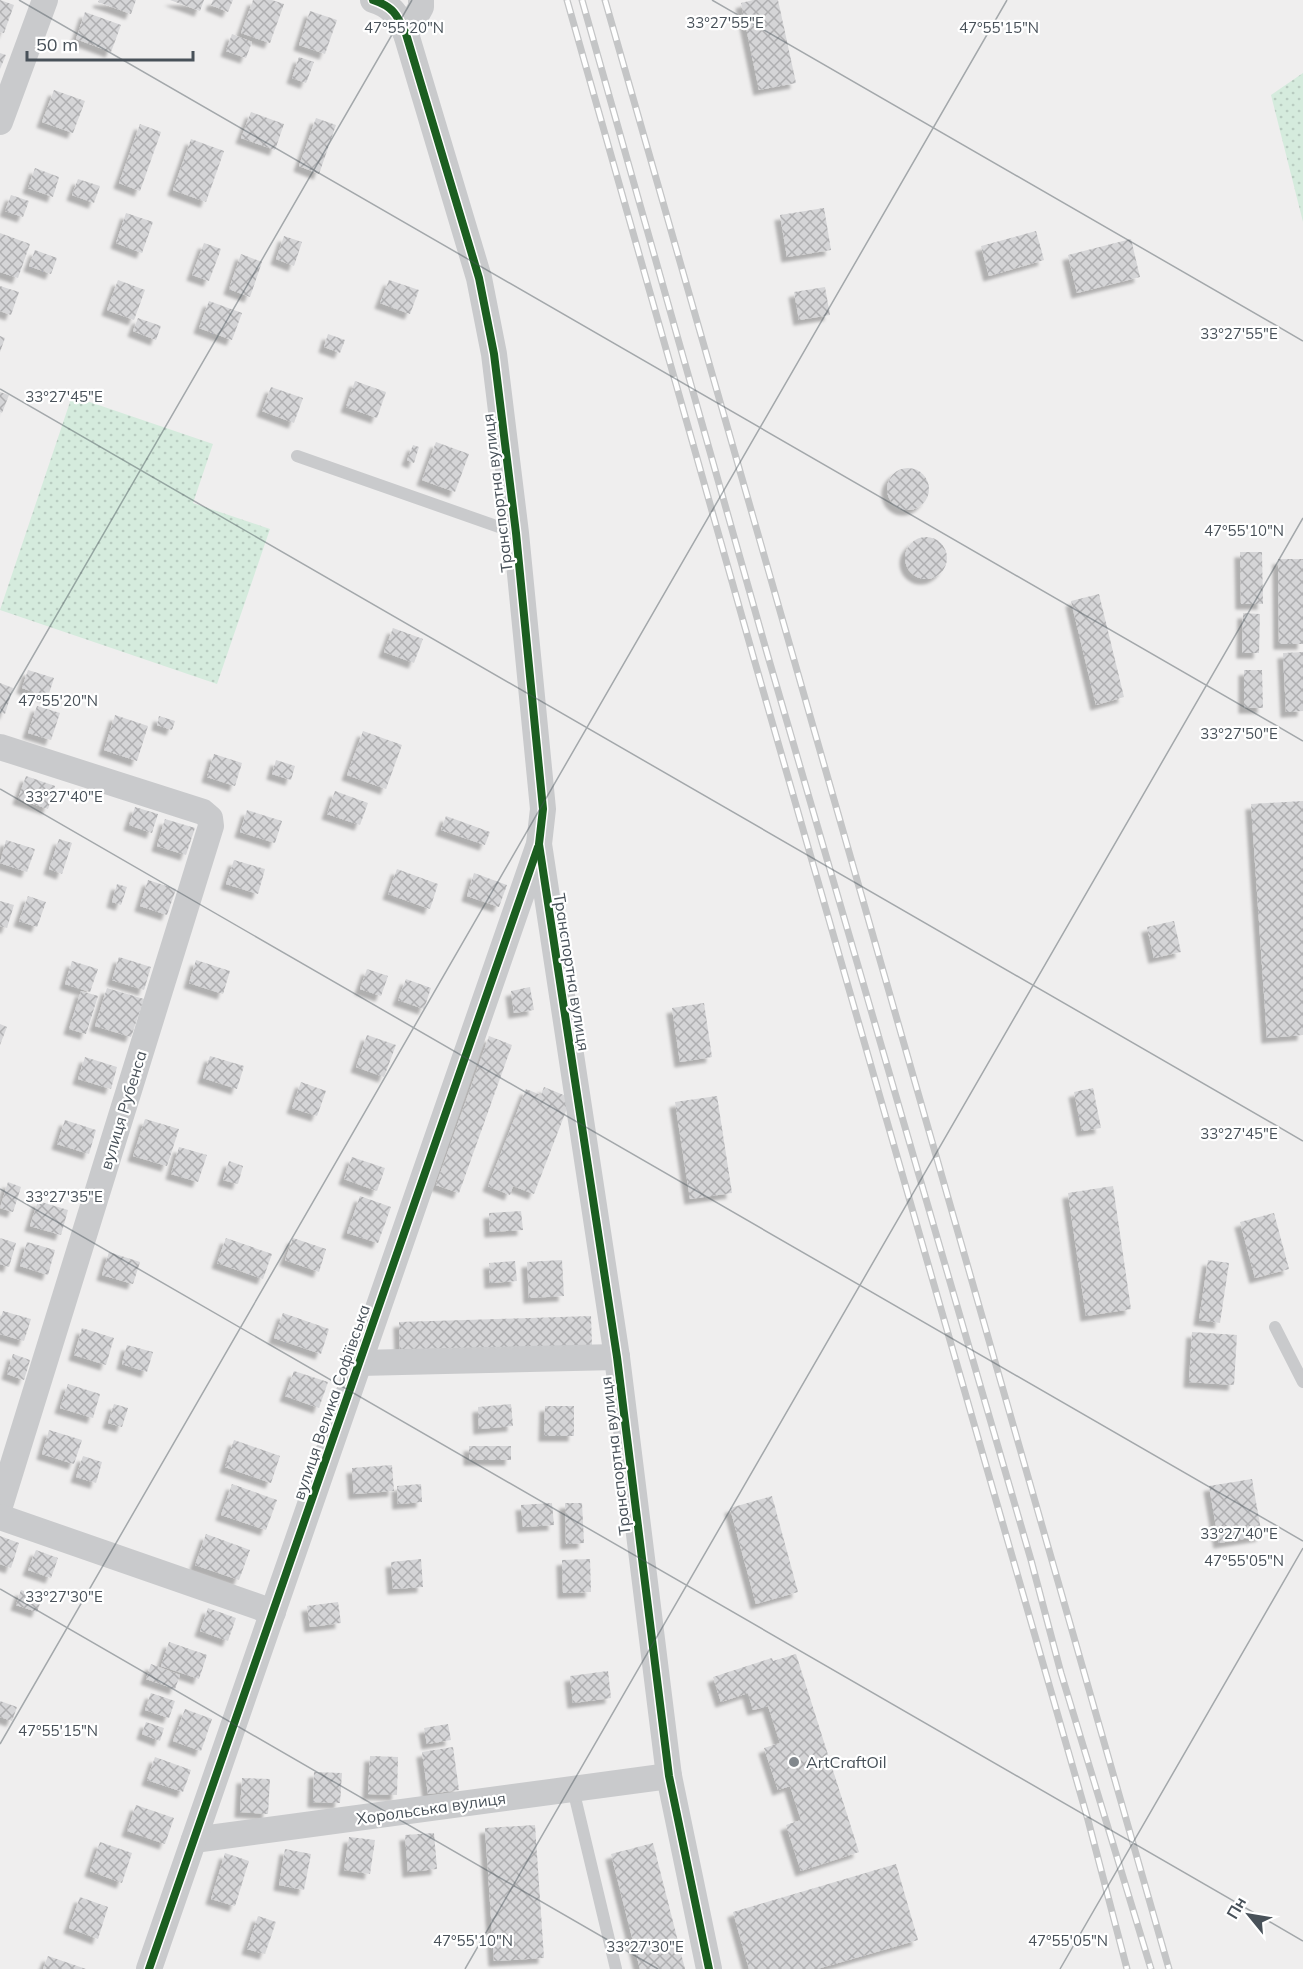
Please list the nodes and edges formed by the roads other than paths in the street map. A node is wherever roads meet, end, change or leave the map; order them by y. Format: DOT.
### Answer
graph roads {
  1 [pos="45,0"];
  2 [pos="373,0"];
  3 [pos="421,0"];
  4 [pos="406,34"];
  5 [pos="0,122"];
  6 [pos="297,456"];
  7 [pos="516,533"];
  8 [pos="1,750"];
  9 [pos="539,844"];
  10 [pos="1275,1327"];
  11 [pos="617,1358"];
  12 [pos="359,1363"];
  13 [pos="1303,1382"];
  14 [pos="0,1506"];
  15 [pos="0,1516"];
  16 [pos="273,1612"];
  17 [pos="669,1776"];
  18 [pos="573,1790"];
  19 [pos="194,1840"];
  20 [pos="149,1969"];
  21 [pos="616,1969"];
  22 [pos="709,1969"];
  1 -- 5 [label="street"];
  2 -- 4 [label="street, Транспортна вулиця"];
  3 -- 4 [label="street"];
  4 -- 7 [label="street, Транспортна вулиця"];
  6 -- 7 [label="lane"];
  7 -- 9 [label="street, Транспортна вулиця"];
  8 -- 14 [label="street, вулиця Рубенса"];
  9 -- 11 [label="street, Транспортна вулиця"];
  9 -- 12 [label="street, вулиця Велика Софіївська"];
  10 -- 13 [label="lane"];
  11 -- 12 [label="street"];
  11 -- 17 [label="street, Транспортна вулиця"];
  12 -- 16 [label="street, вулиця Велика Софіївська"];
  15 -- 16 [label="street"];
  16 -- 19 [label="street, вулиця Велика Софіївська"];
  17 -- 18 [label="street, Хорольська вулиця"];
  17 -- 22 [label="street, Транспортна вулиця"];
  18 -- 19 [label="street, Хорольська вулиця"];
  18 -- 21 [label="lane"];
  19 -- 20 [label="street, вулиця Велика Софіївська"];
}
